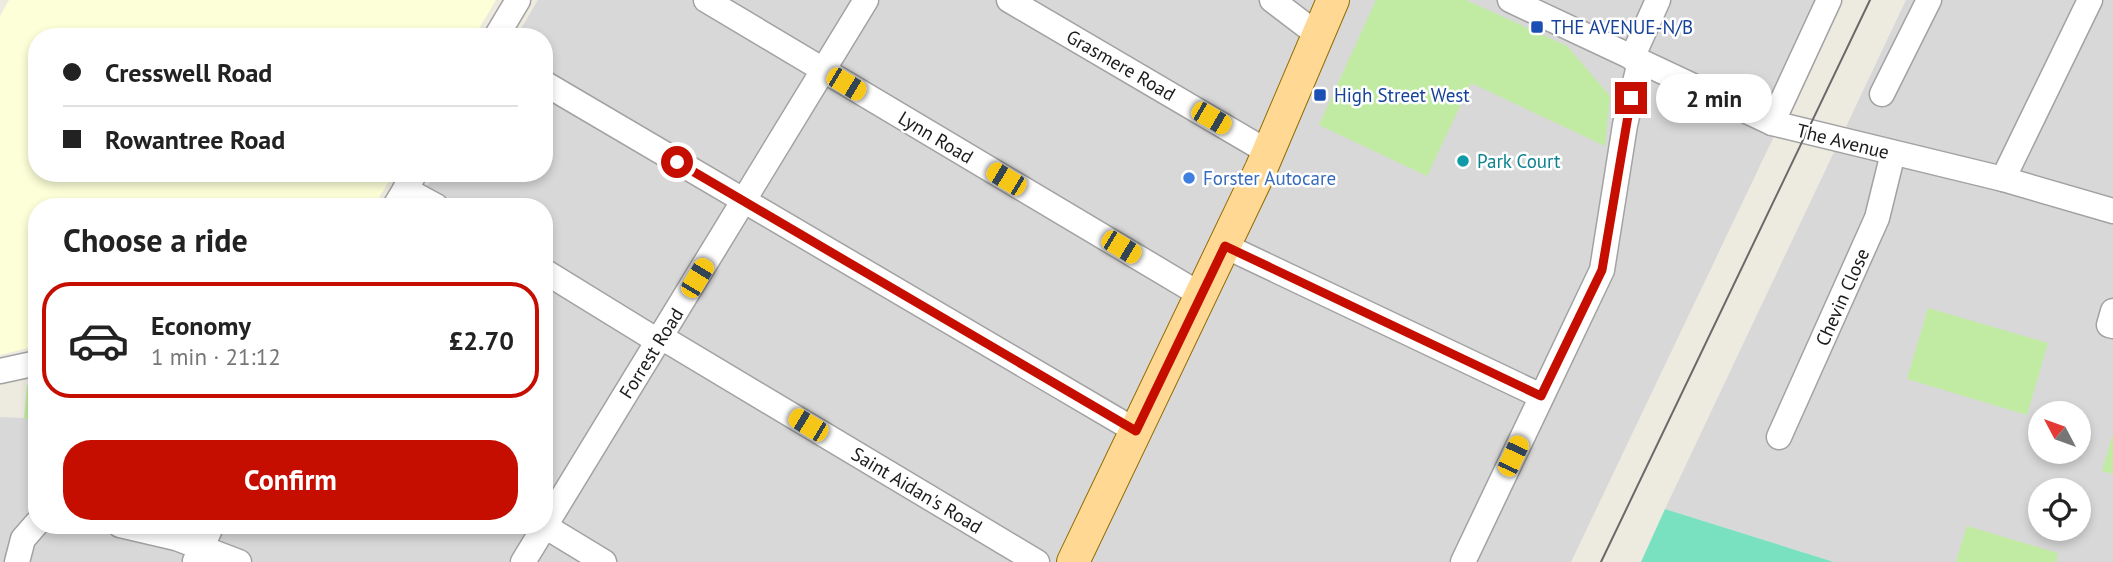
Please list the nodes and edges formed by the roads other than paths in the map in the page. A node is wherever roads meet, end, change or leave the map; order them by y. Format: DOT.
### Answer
graph roads {
  1 [pos="518,0"];
  2 [pos="706,0"];
  3 [pos="866,0"];
  4 [pos="1009,0"];
  5 [pos="1272,0"];
  6 [pos="1332,0"];
  7 [pos="1510,0"];
  8 [pos="1658,0"];
  9 [pos="1829,0"];
  10 [pos="1929,0"];
  11 [pos="2090,0"];
  12 [pos="501,28"];
  13 [pos="1318,35"];
  14 [pos="1636,59"];
  15 [pos="824,70"];
  16 [pos="553,88"];
  17 [pos="1882,94"];
  18 [pos="1772,123"];
  19 [pos="1268,152"];
  20 [pos="1894,153"];
  21 [pos="2003,179"];
  22 [pos="744,201"];
  23 [pos="2113,211"];
  24 [pos="1225,246"];
  25 [pos="553,276"];
  26 [pos="1201,295"];
  27 [pos="2113,311"];
  28 [pos="2113,326"];
  29 [pos="660,340"];
  30 [pos="28,365"];
  31 [pos="0,371"];
  32 [pos="1541,396"];
  33 [pos="1136,431"];
  34 [pos="1779,436"];
  35 [pos="553,509"];
  36 [pos="553,531"];
  37 [pos="28,533"];
  38 [pos="157,534"];
  39 [pos="538,534"];
  40 [pos="203,545"];
  41 [pos="1076,561"];
  42 [pos="17,562"];
  43 [pos="239,562"];
  44 [pos="523,562"];
  45 [pos="604,562"];
  46 [pos="1037,562"];
  47 [pos="1463,562"];
  1 -- 12 [label="street"];
  2 -- 15 [label="street, Lynn Road"];
  3 -- 15 [label="street, Forrest Road"];
  4 -- 19 [label="street, Grasmere Road"];
  5 -- 13 [label="street"];
  6 -- 13 [label="main road"];
  7 -- 14 [label="street, The Avenue"];
  8 -- 14 [label="street"];
  9 -- 18 [label="street"];
  10 -- 17 [label="street"];
  11 -- 21 [label="street"];
  13 -- 19 [label="main road"];
  14 -- 18 [label="street, The Avenue"];
  14 -- 32 [label="street"];
  15 -- 22 [label="street, Forrest Road"];
  15 -- 26 [label="street, Lynn Road"];
  16 -- 22 [label="street"];
  18 -- 20 [label="street, The Avenue"];
  19 -- 24 [label="main road"];
  20 -- 21 [label="street, The Avenue"];
  20 -- 34 [label="street, Chevin Close"];
  21 -- 23 [label="street, The Avenue"];
  22 -- 29 [label="street, Forrest Road"];
  22 -- 33 [label="street"];
  24 -- 26 [label="main road"];
  24 -- 32 [label="street"];
  25 -- 29 [label="street, Saint Aidan's Road"];
  26 -- 33 [label="main road"];
  27 -- 28 [label="street"];
  29 -- 35 [label="street, Forrest Road"];
  29 -- 46 [label="street, Saint Aidan's Road"];
  30 -- 31 [label="street"];
  32 -- 47 [label="street"];
  33 -- 41 [label="main road"];
  36 -- 45 [label="street"];
  37 -- 42 [label="street"];
  38 -- 40 [label="street"];
  39 -- 44 [label="street, Forrest Road"];
  40 -- 43 [label="street"];
}
